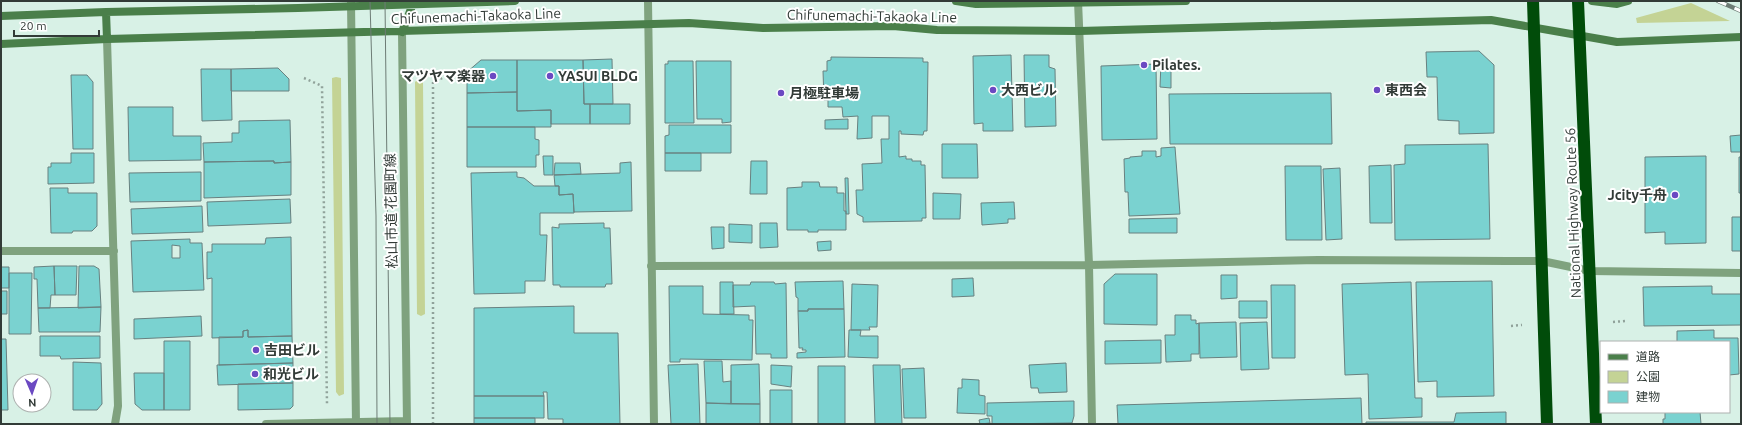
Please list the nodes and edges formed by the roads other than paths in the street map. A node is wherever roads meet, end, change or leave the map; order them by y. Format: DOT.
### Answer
graph roads {
  1 [pos="515,1"];
  2 [pos="648,1"];
  3 [pos="956,1"];
  4 [pos="1186,1"];
  5 [pos="1533,1"];
  6 [pos="1578,1"];
  7 [pos="1592,1"];
  8 [pos="1628,1"];
  9 [pos="414,2"];
  10 [pos="1078,2"];
  11 [pos="351,4"];
  12 [pos="106,12"];
  13 [pos="1,16"];
  14 [pos="648,23"];
  15 [pos="1535,27"];
  16 [pos="1079,31"];
  17 [pos="352,32"];
  18 [pos="402,32"];
  19 [pos="1580,35"];
  20 [pos="1741,37"];
  21 [pos="107,39"];
  22 [pos="1,44"];
  23 [pos="1,251"];
  24 [pos="114,251"];
  25 [pos="1542,261"];
  26 [pos="1089,265"];
  27 [pos="651,266"];
  28 [pos="1590,271"];
  29 [pos="1741,273"];
  30 [pos="407,422"];
  31 [pos="356,423"];
  32 [pos="115,424"];
  33 [pos="266,424"];
  34 [pos="654,424"];
  35 [pos="1092,424"];
  36 [pos="1547,424"];
  37 [pos="1596,424"];
  1 -- 9 [label="street, Chifunemachi-Takaoka Line"];
  2 -- 14 [label="street"];
  3 -- 10 [label="street, Chifunemachi-Takaoka Line"];
  4 -- 10 [label="street, Chifunemachi-Takaoka Line"];
  5 -- 15 [label="highway"];
  6 -- 19 [label="highway, National Highway Route 56"];
  7 -- 8 [label="street"];
  9 -- 11 [label="street, Chifunemachi-Takaoka Line"];
  9 -- 18 [label="street, 松山市道 花園町線"];
  10 -- 16 [label="street"];
  11 -- 12 [label="street, Chifunemachi-Takaoka Line"];
  11 -- 17 [label="street"];
  12 -- 13 [label="street, Chifunemachi-Takaoka Line"];
  12 -- 21 [label="street"];
  14 -- 16 [label="street, Chifunemachi-Takaoka Line"];
  14 -- 18 [label="street, Chifunemachi-Takaoka Line"];
  14 -- 27 [label="street"];
  15 -- 16 [label="street, Chifunemachi-Takaoka Line"];
  15 -- 19 [label="street, Chifunemachi-Takaoka Line"];
  15 -- 25 [label="highway"];
  16 -- 26 [label="street"];
  17 -- 18 [label="street, Chifunemachi-Takaoka Line"];
  17 -- 21 [label="street, Chifunemachi-Takaoka Line"];
  17 -- 31 [label="street"];
  18 -- 30 [label="street, 松山市道 花園町線"];
  19 -- 20 [label="street, Chifunemachi-Takaoka Line"];
  19 -- 28 [label="highway, National Highway Route 56"];
  21 -- 22 [label="street, Chifunemachi-Takaoka Line"];
  21 -- 24 [label="street"];
  23 -- 24 [label="street"];
  24 -- 32 [label="street"];
  25 -- 26 [label="street"];
  25 -- 28 [label="street"];
  25 -- 36 [label="highway"];
  26 -- 27 [label="street"];
  26 -- 35 [label="street"];
  27 -- 34 [label="street"];
  28 -- 29 [label="street"];
  28 -- 37 [label="highway, National Highway Route 56"];
  30 -- 31 [label="street"];
  31 -- 33 [label="street"];
}
